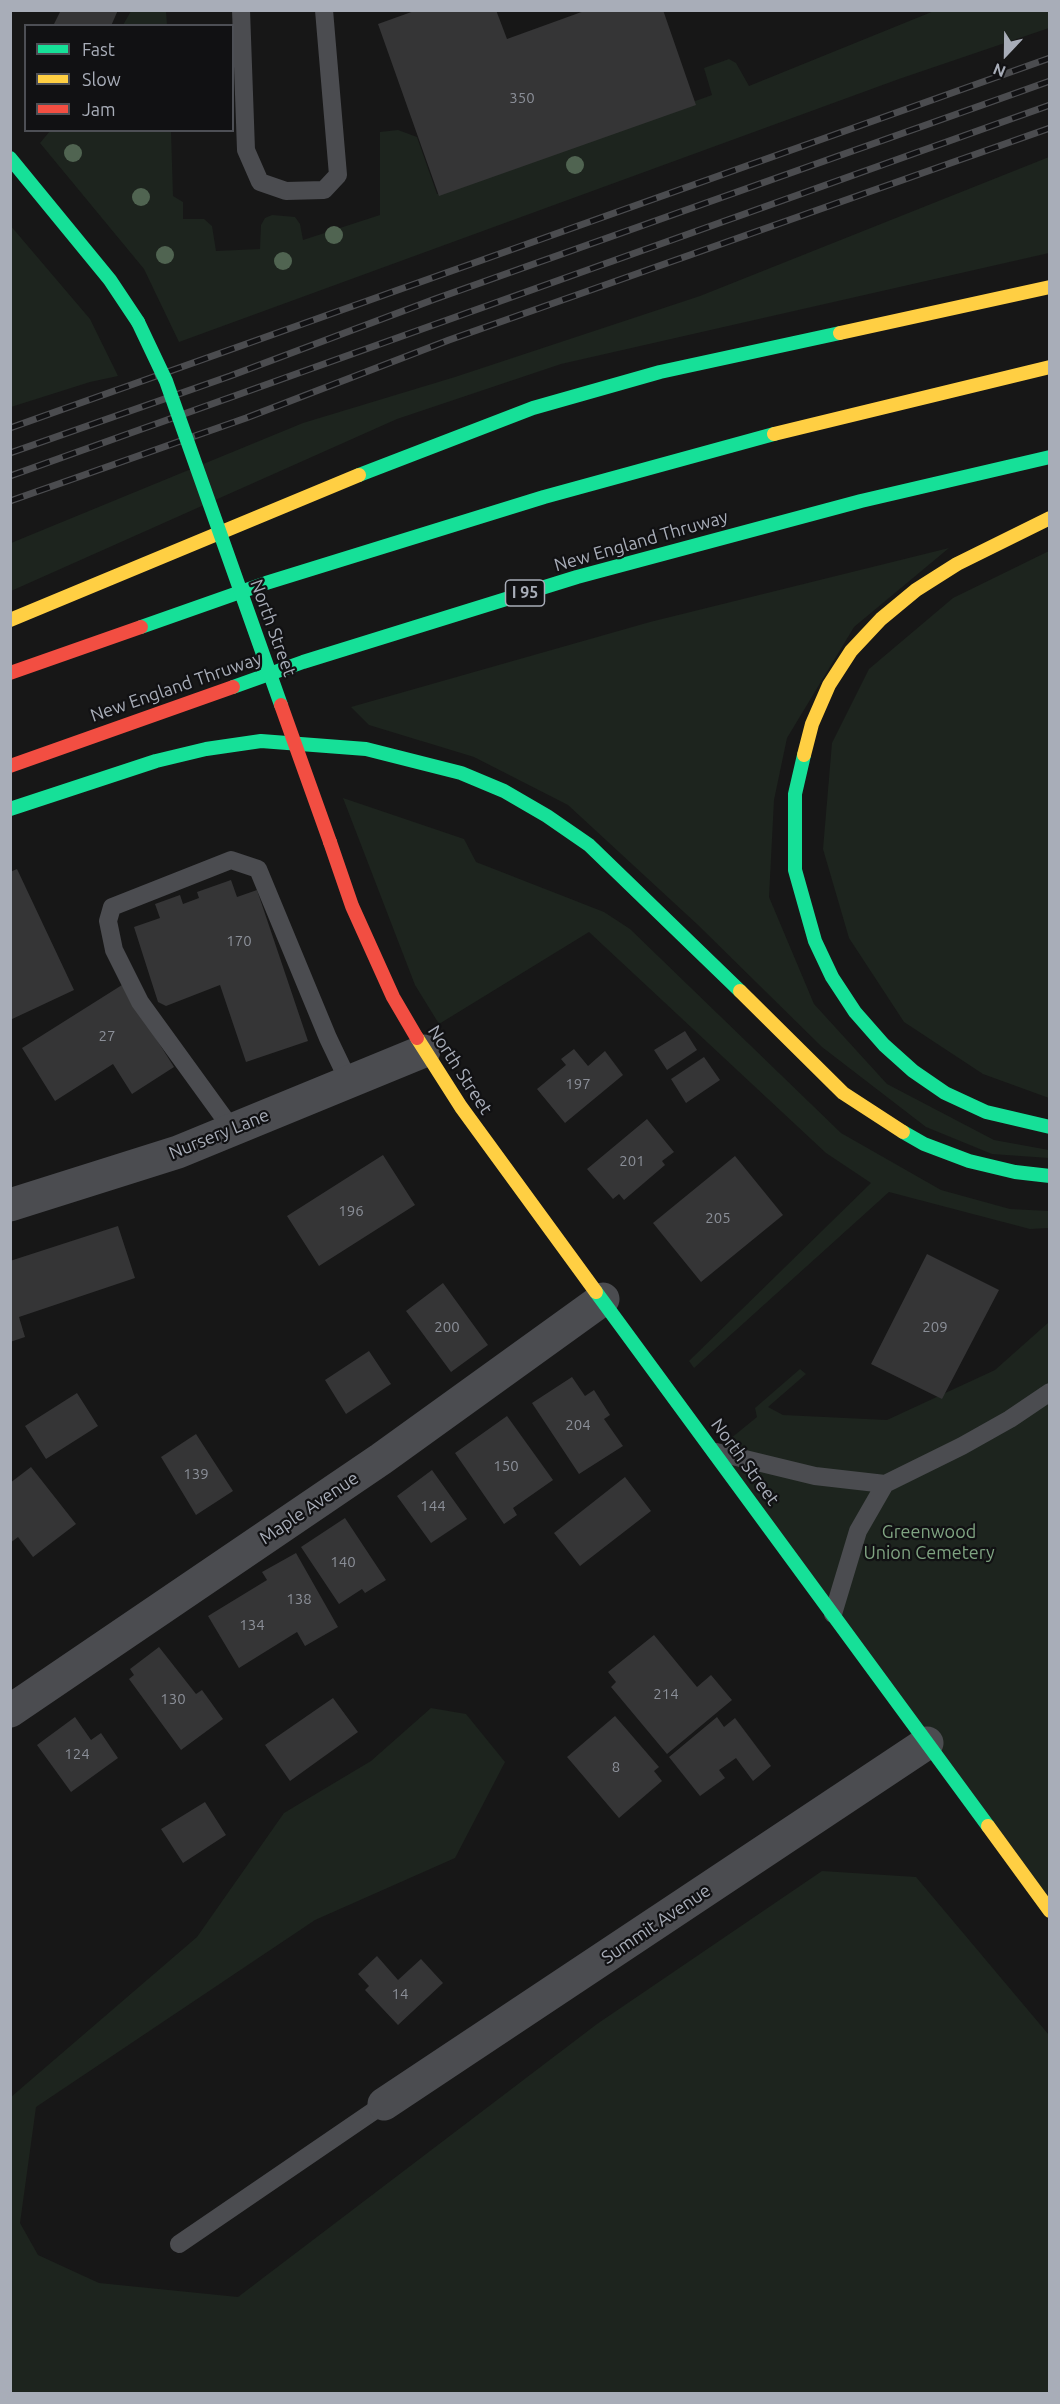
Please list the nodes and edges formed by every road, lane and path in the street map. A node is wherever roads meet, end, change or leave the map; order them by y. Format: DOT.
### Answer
graph roads {
  1 [pos="241,10"];
  2 [pos="324,10"];
  3 [pos="10,158"];
  4 [pos="1050,287"];
  5 [pos="1050,367"];
  6 [pos="1050,457"];
  7 [pos="1050,518"];
  8 [pos="10,620"];
  9 [pos="10,673"];
  10 [pos="10,766"];
  11 [pos="10,808"];
  12 [pos="424,1051"];
  13 [pos="349,1082"];
  14 [pos="1050,1127"];
  15 [pos="232,1129"];
  16 [pos="1050,1176"];
  17 [pos="10,1205"];
  18 [pos="603,1299"];
  19 [pos="1050,1392"];
  20 [pos="714,1452"];
  21 [pos="885,1484"];
  22 [pos="833,1614"];
  23 [pos="10,1710"];
  24 [pos="927,1743"];
  25 [pos="1050,1911"];
  26 [pos="384,2104"];
  27 [pos="179,2244"];
  1 -- 2 [label="lane"];
  3 -- 12 [label="main road, North Street, bridge"];
  4 -- 8 [label="main road"];
  5 -- 9 [label="main road"];
  6 -- 10 [label="main road, New England Thruway / I 95"];
  7 -- 14 [label="main road"];
  11 -- 16 [label="main road"];
  12 -- 13 [label="street, Nursery Lane"];
  12 -- 18 [label="main road, North Street"];
  13 -- 15 [label="street, Nursery Lane"];
  13 -- 15 [label="lane"];
  15 -- 17 [label="street, Nursery Lane"];
  18 -- 20 [label="main road, North Street"];
  18 -- 23 [label="street, Maple Avenue"];
  19 -- 21 [label="lane"];
  20 -- 21 [label="lane"];
  20 -- 22 [label="main road, North Street"];
  21 -- 22 [label="lane"];
  22 -- 24 [label="main road, North Street"];
  24 -- 25 [label="main road, North Street"];
  24 -- 26 [label="street, Summit Avenue"];
  26 -- 27 [label="lane"];
}
